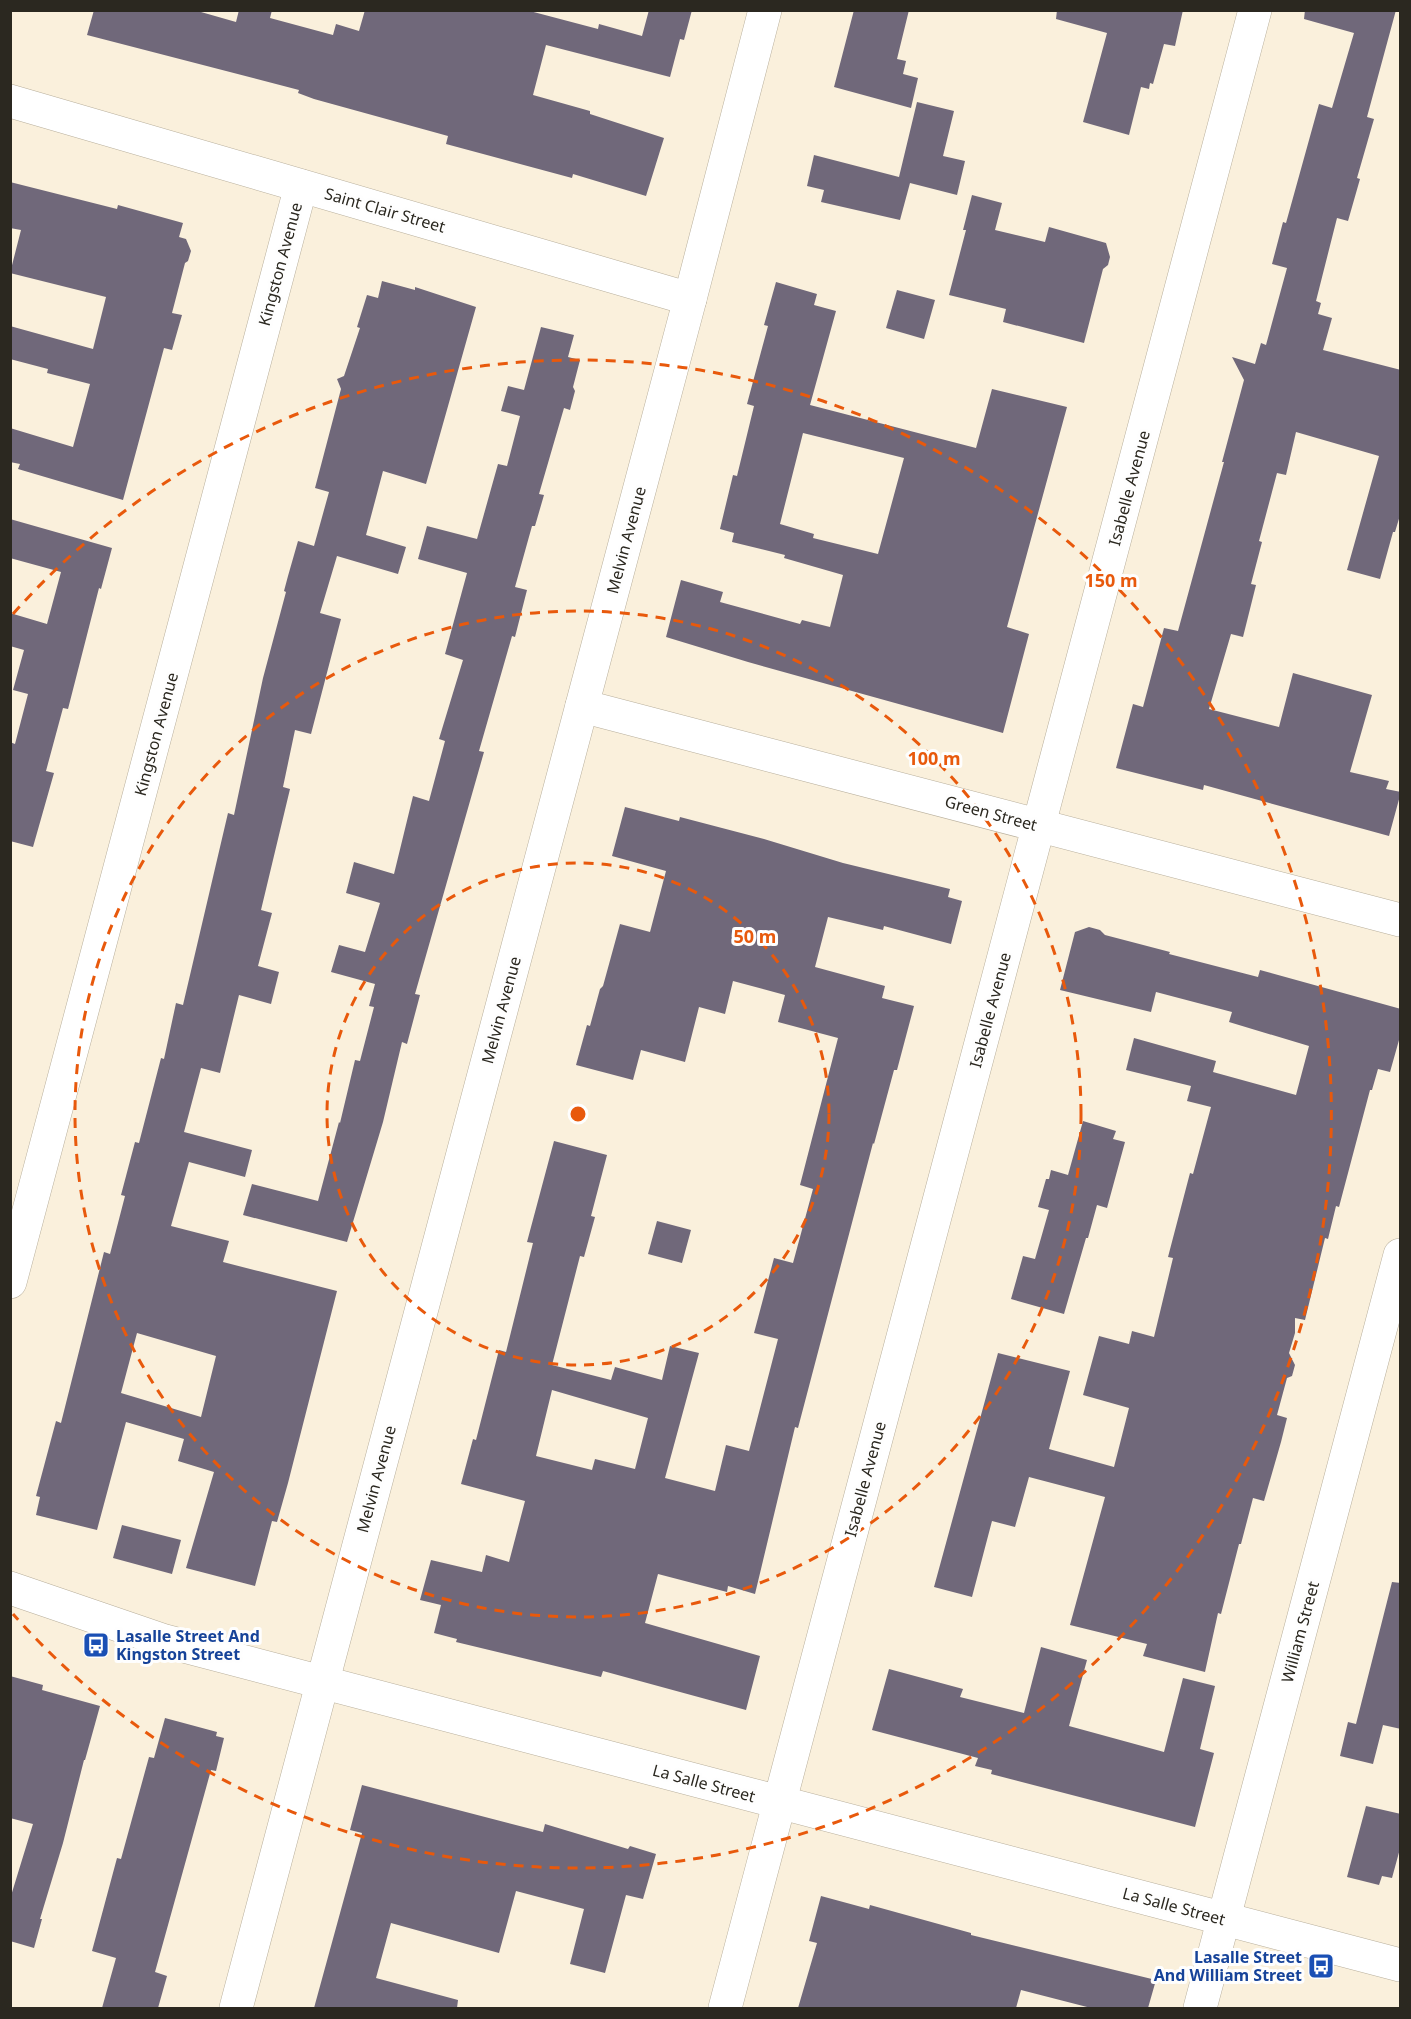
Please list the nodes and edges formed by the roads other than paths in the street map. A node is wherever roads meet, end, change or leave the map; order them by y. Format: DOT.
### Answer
graph roads {
  1 [pos="765,10"];
  2 [pos="1255,10"];
  3 [pos="10,101"];
  4 [pos="301,186"];
  5 [pos="690,299"];
  6 [pos="582,706"];
  7 [pos="1039,826"];
  8 [pos="1401,920"];
  9 [pos="1401,1255"];
  10 [pos="10,1282"];
  11 [pos="10,1588"];
  12 [pos="322,1684"];
  13 [pos="779,1803"];
  14 [pos="1223,1919"];
  15 [pos="1401,1965"];
  16 [pos="236,2008"];
  17 [pos="725,2008"];
  18 [pos="1200,2008"];
  1 -- 5 [label="street, Melvin Avenue"];
  2 -- 7 [label="street, Isabelle Avenue"];
  3 -- 4 [label="street, Saint Clair Street"];
  4 -- 5 [label="street, Saint Clair Street"];
  4 -- 10 [label="street, Kingston Avenue"];
  5 -- 6 [label="street, Melvin Avenue"];
  6 -- 7 [label="street, Green Street"];
  6 -- 12 [label="street, Melvin Avenue"];
  7 -- 8 [label="street, Green Street"];
  7 -- 13 [label="street, Isabelle Avenue"];
  9 -- 14 [label="street, William Street"];
  11 -- 12 [label="street, La Salle Street"];
  12 -- 13 [label="street, La Salle Street"];
  12 -- 16 [label="street, Melvin Avenue"];
  13 -- 14 [label="street, La Salle Street"];
  13 -- 17 [label="street, Isabelle Avenue"];
  14 -- 15 [label="street, La Salle Street"];
  14 -- 18 [label="street, William Street"];
}
